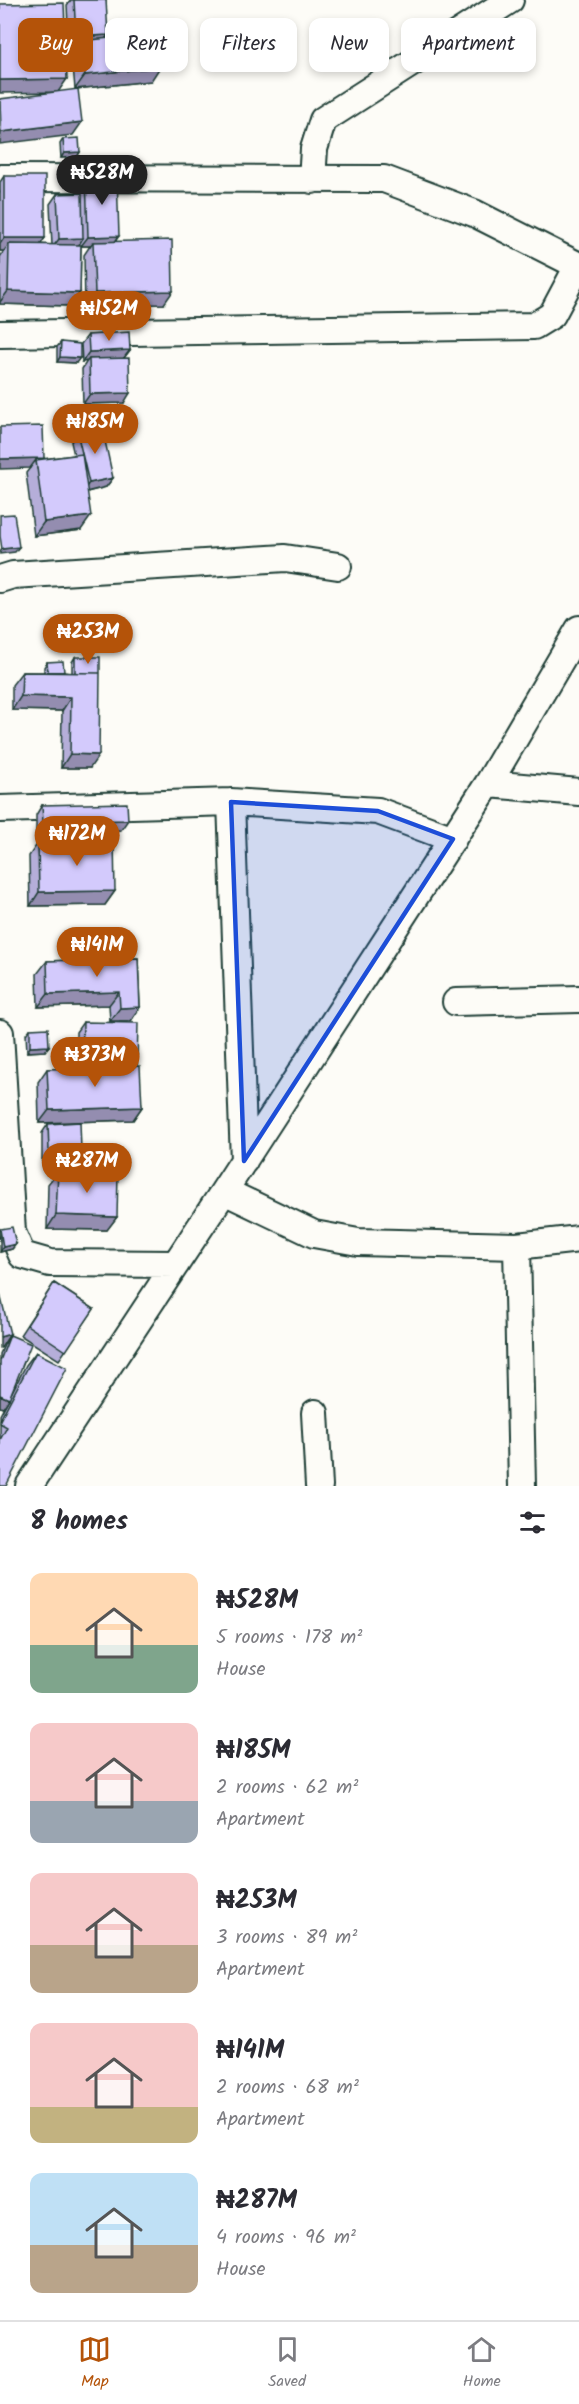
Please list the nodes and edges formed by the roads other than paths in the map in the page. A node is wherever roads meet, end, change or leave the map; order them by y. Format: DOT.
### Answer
graph roads {
  1 [pos="510,0"];
  2 [pos="0,178"];
  3 [pos="312,180"];
  4 [pos="578,266"];
  5 [pos="0,334"];
  6 [pos="338,566"];
  7 [pos="0,579"];
  8 [pos="579,629"];
  9 [pos="488,784"];
  10 [pos="579,792"];
  11 [pos="231,802"];
  12 [pos="0,809"];
  13 [pos="453,839"];
  14 [pos="579,999"];
  15 [pos="456,1002"];
  16 [pos="0,1033"];
  17 [pos="244,1161"];
  18 [pos="224,1191"];
  19 [pos="579,1239"];
  20 [pos="517,1246"];
  21 [pos="176,1264"];
  22 [pos="315,1413"];
  23 [pos="29,1486"];
  24 [pos="319,1486"];
  25 [pos="522,1486"];
  1 -- 3 [label="street"];
  2 -- 3 [label="street"];
  3 -- 4 [label="street"];
  4 -- 5 [label="street"];
  6 -- 7 [label="street"];
  8 -- 9 [label="street"];
  9 -- 10 [label="street"];
  9 -- 13 [label="street"];
  11 -- 12 [label="street"];
  11 -- 13 [label="street"];
  11 -- 17 [label="street"];
  13 -- 17 [label="street"];
  14 -- 15 [label="street"];
  16 -- 21 [label="street"];
  17 -- 18 [label="street"];
  18 -- 20 [label="street"];
  18 -- 21 [label="street"];
  19 -- 20 [label="street"];
  20 -- 25 [label="street"];
  21 -- 23 [label="street"];
  22 -- 24 [label="street"];
}
